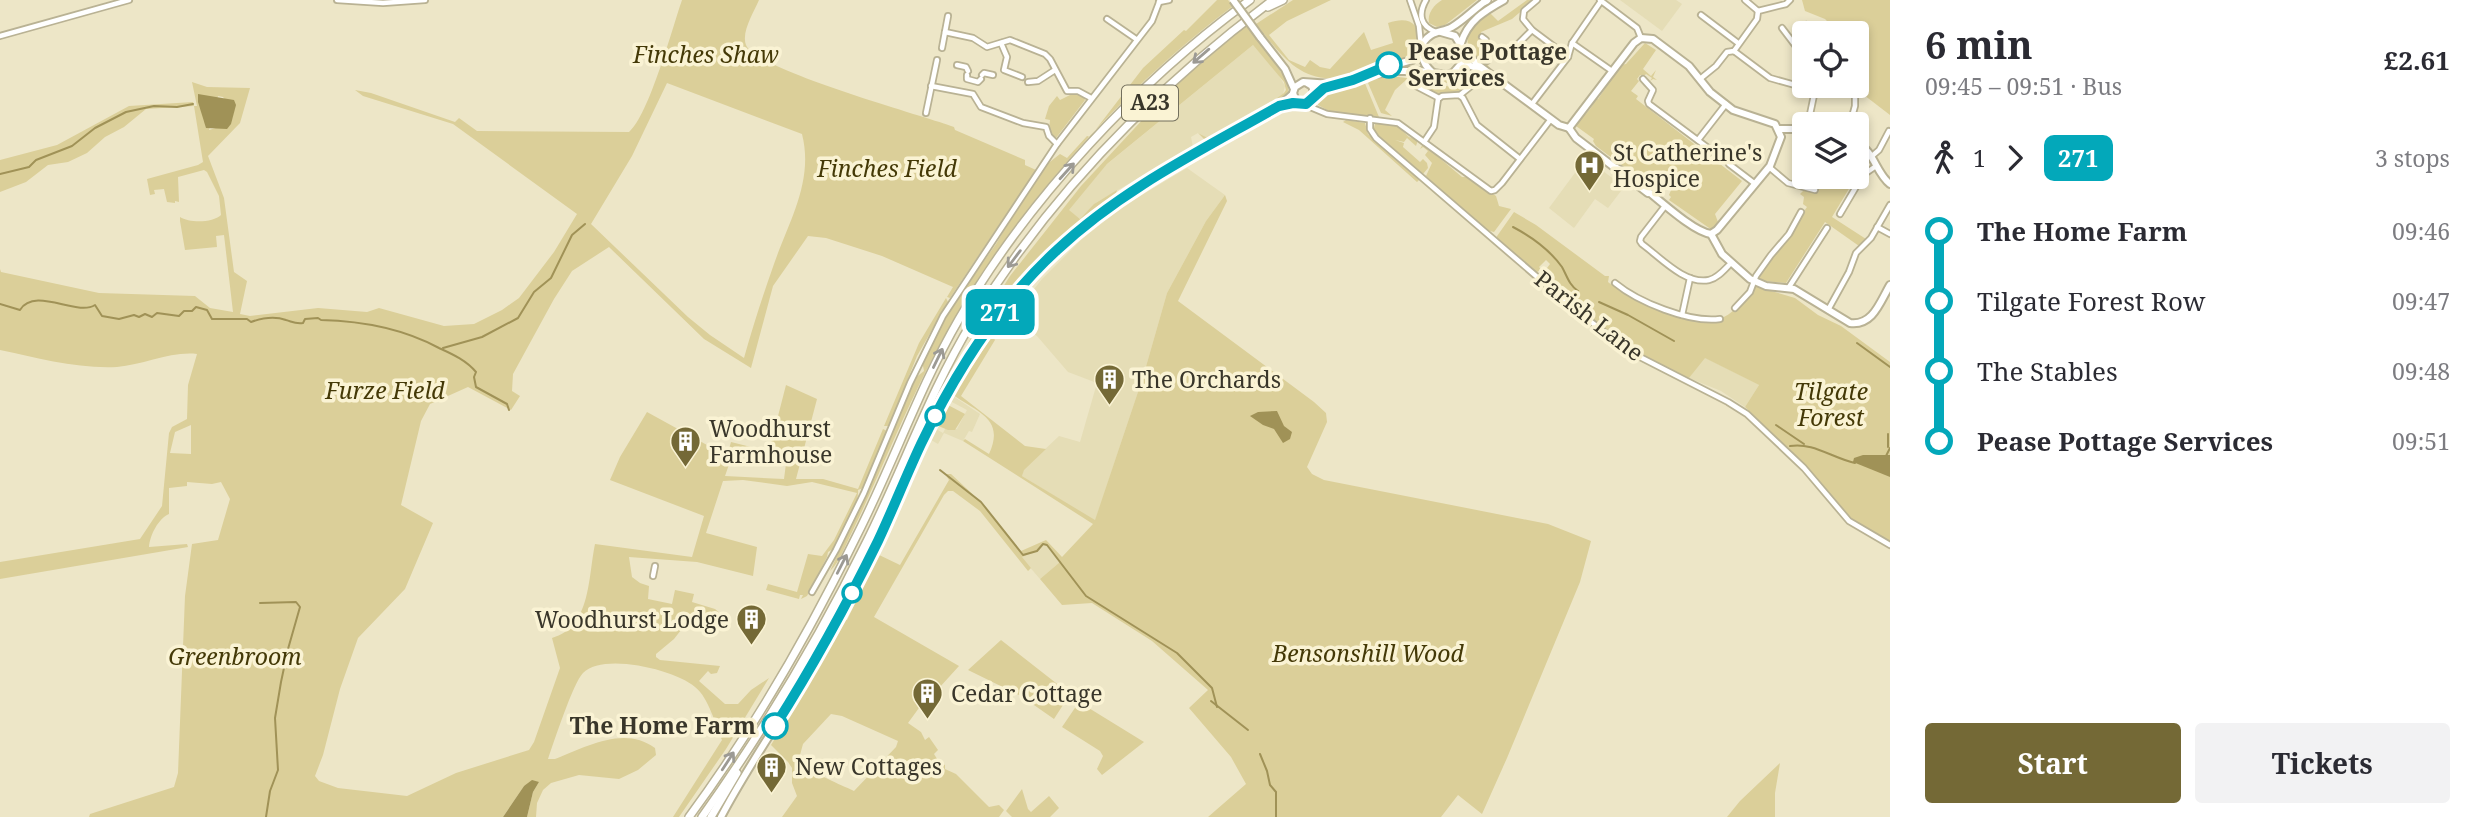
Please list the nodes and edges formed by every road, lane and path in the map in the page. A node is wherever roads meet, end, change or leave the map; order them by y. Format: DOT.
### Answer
graph roads {
  1 [pos="129,0"];
  2 [pos="337,0"];
  3 [pos="425,0"];
  4 [pos="1169,0"];
  5 [pos="1233,0"];
  6 [pos="1250,0"];
  7 [pos="1273,0"];
  8 [pos="1283,0"];
  9 [pos="1410,0"];
  10 [pos="1426,0"];
  11 [pos="1486,0"];
  12 [pos="1504,0"];
  13 [pos="1537,0"];
  14 [pos="1745,0"];
  15 [pos="1790,0"];
  16 [pos="1159,1"];
  17 [pos="1600,1"];
  18 [pos="1758,12"];
  19 [pos="1255,13"];
  20 [pos="1701,15"];
  21 [pos="948,16"];
  22 [pos="1111,19"];
  23 [pos="1782,28"];
  24 [pos="1532,30"];
  25 [pos="945,32"];
  26 [pos="1439,32"];
  27 [pos="0,36"];
  28 [pos="1482,37"];
  29 [pos="1641,38"];
  30 [pos="1136,40"];
  31 [pos="1792,41"];
  32 [pos="1001,43"];
  33 [pos="1572,43"];
  34 [pos="1738,43"];
  35 [pos="1462,46"];
  36 [pos="942,48"];
  37 [pos="1421,50"];
  38 [pos="1734,51"];
  39 [pos="1487,52"];
  40 [pos="1568,57"];
  41 [pos="937,60"];
  42 [pos="1488,61"];
  43 [pos="957,65"];
  44 [pos="1459,68"];
  45 [pos="1055,69"];
  46 [pos="1285,69"];
  47 [pos="1612,71"];
  48 [pos="1434,74"];
  49 [pos="1490,74"];
  50 [pos="993,75"];
  51 [pos="1366,75"];
  52 [pos="1022,78"];
  53 [pos="977,79"];
  54 [pos="1643,79"];
  55 [pos="1700,79"];
  56 [pos="1028,82"];
  57 [pos="1305,83"];
  58 [pos="1475,83"];
  59 [pos="1331,84"];
  60 [pos="1792,84"];
  61 [pos="931,86"];
  62 [pos="1416,86"];
  63 [pos="1067,91"];
  64 [pos="1293,92"];
  65 [pos="971,94"];
  66 [pos="1460,95"];
  67 [pos="1060,96"];
  68 [pos="1314,96"];
  69 [pos="1091,98"];
  70 [pos="1439,98"];
  71 [pos="1301,104"];
  72 [pos="1532,104"];
  73 [pos="1726,104"];
  74 [pos="1279,106"];
  75 [pos="1322,112"];
  76 [pos="926,113"];
  77 [pos="1370,118"];
  78 [pos="1551,119"];
  79 [pos="1569,128"];
  80 [pos="1792,129"];
  81 [pos="1779,130"];
  82 [pos="1889,131"];
  83 [pos="1698,140"];
  84 [pos="1424,142"];
  85 [pos="1057,144"];
  86 [pos="1869,154"];
  87 [pos="1871,157"];
  88 [pos="1520,159"];
  89 [pos="1723,159"];
  90 [pos="1729,164"];
  91 [pos="1876,166"];
  92 [pos="1769,167"];
  93 [pos="1754,183"];
  94 [pos="1890,184"];
  95 [pos="1815,190"];
  96 [pos="1665,205"];
  97 [pos="1890,205"];
  98 [pos="1801,212"];
  99 [pos="1840,214"];
  100 [pos="1877,227"];
  101 [pos="1828,228"];
  102 [pos="1711,234"];
  103 [pos="1890,234"];
  104 [pos="1731,263"];
  105 [pos="1690,278"];
  106 [pos="1754,281"];
  107 [pos="1615,284"];
  108 [pos="1890,285"];
  109 [pos="1789,287"];
  110 [pos="1735,308"];
  111 [pos="1828,310"];
  112 [pos="1682,315"];
  113 [pos="1720,319"];
  114 [pos="1890,545"];
  115 [pos="655,566"];
  116 [pos="653,576"];
  117 [pos="812,592"];
  118 [pos="764,723"];
  119 [pos="689,817"];
  120 [pos="702,817"];
  121 [pos="711,817"];
  122 [pos="721,817"];
  1 -- 27 [label="street"];
  2 -- 3 [label="street"];
  4 -- 16 [label="street"];
  5 -- 46 [label="street, bridge"];
  119 -- 6 [label="highway, A23, one-way"];
  7 -- 19 [label="highway"];
  8 -- 19 [label="highway, A23"];
  9 -- 37 [label="street"];
  10 -- 26 [label="street"];
  11 -- 26 [label="street"];
  12 -- 35 [label="street"];
  13 -- 24 [label="street"];
  14 -- 18 [label="street"];
  15 -- 18 [label="street"];
  16 -- 30 [label="street"];
  17 -- 29 [label="street"];
  17 -- 33 [label="street"];
  18 -- 34 [label="street"];
  19 -- 118 [label="highway, A23, one-way"];
  20 -- 34 [label="street"];
  21 -- 25 [label="street"];
  22 -- 30 [label="street"];
  23 -- 31 [label="street"];
  24 -- 39 [label="street"];
  24 -- 40 [label="street"];
  25 -- 32 [label="street"];
  25 -- 36 [label="street"];
  26 -- 35 [label="street"];
  26 -- 37 [label="street"];
  28 -- 39 [label="street"];
  29 -- 47 [label="street"];
  29 -- 55 [label="street"];
  30 -- 69 [label="street"];
  32 -- 45 [label="street"];
  32 -- 52 [label="street"];
  33 -- 40 [label="street"];
  33 -- 47 [label="street"];
  34 -- 38 [label="street"];
  35 -- 44 [label="street"];
  35 -- 49 [label="street"];
  37 -- 48 [label="street"];
  37 -- 51 [label="street"];
  38 -- 55 [label="street"];
  38 -- 60 [label="street"];
  39 -- 42 [label="street"];
  40 -- 72 [label="street"];
  41 -- 61 [label="street"];
  43 -- 53 [label="street"];
  44 -- 48 [label="street"];
  44 -- 49 [label="street"];
  45 -- 56 [label="street"];
  45 -- 63 [label="street"];
  46 -- 57 [label="street"];
  46 -- 64 [label="street"];
  47 -- 79 [label="street"];
  48 -- 51 [label="street"];
  49 -- 72 [label="street"];
  50 -- 53 [label="street"];
  51 -- 59 [label="street"];
  53 -- 65 [label="street"];
  54 -- 83 [label="street"];
  55 -- 73 [label="street"];
  57 -- 59 [label="street"];
  57 -- 64 [label="street"];
  57 -- 68 [label="street"];
  58 -- 66 [label="street"];
  59 -- 68 [label="street"];
  61 -- 65 [label="street"];
  61 -- 76 [label="street"];
  62 -- 70 [label="street"];
  63 -- 67 [label="street"];
  63 -- 69 [label="street"];
  64 -- 71 [label="street"];
  64 -- 74 [label="street"];
  65 -- 85 [label="street"];
  66 -- 70 [label="street"];
  66 -- 88 [label="street"];
  68 -- 71 [label="street"];
  68 -- 75 [label="street"];
  69 -- 85 [label="street"];
  70 -- 84 [label="street"];
  71 -- 74 [label="street"];
  71 -- 75 [label="street"];
  72 -- 78 [label="street"];
  73 -- 81 [label="street"];
  73 -- 83 [label="street"];
  74 -- 122 [label="street"];
  75 -- 77 [label="street"];
  77 -- 84 [label="street"];
  77 -- 114 [label="street, Parish Lane"];
  78 -- 79 [label="street"];
  78 -- 88 [label="street"];
  79 -- 96 [label="street"];
  80 -- 81 [label="street"];
  81 -- 92 [label="street"];
  82 -- 87 [label="street"];
  83 -- 89 [label="street"];
  84 -- 88 [label="street"];
  85 -- 117 [label="street"];
  86 -- 87 [label="street"];
  87 -- 91 [label="street"];
  90 -- 93 [label="street"];
  91 -- 94 [label="street"];
  91 -- 99 [label="street"];
  92 -- 93 [label="street"];
  92 -- 95 [label="street"];
  93 -- 102 [label="street"];
  96 -- 102 [label="street"];
  96 -- 105 [label="street"];
  97 -- 100 [label="street"];
  98 -- 106 [label="street"];
  100 -- 103 [label="street"];
  100 -- 111 [label="street"];
  101 -- 109 [label="street"];
  102 -- 104 [label="street"];
  104 -- 105 [label="street"];
  104 -- 106 [label="street"];
  105 -- 112 [label="street"];
  106 -- 109 [label="street"];
  106 -- 110 [label="street"];
  107 -- 112 [label="street"];
  108 -- 111 [label="street"];
  109 -- 111 [label="street"];
  112 -- 113 [label="street"];
  115 -- 116 [label="street"];
  118 -- 120 [label="highway, A23"];
  118 -- 121 [label="highway"];
}
